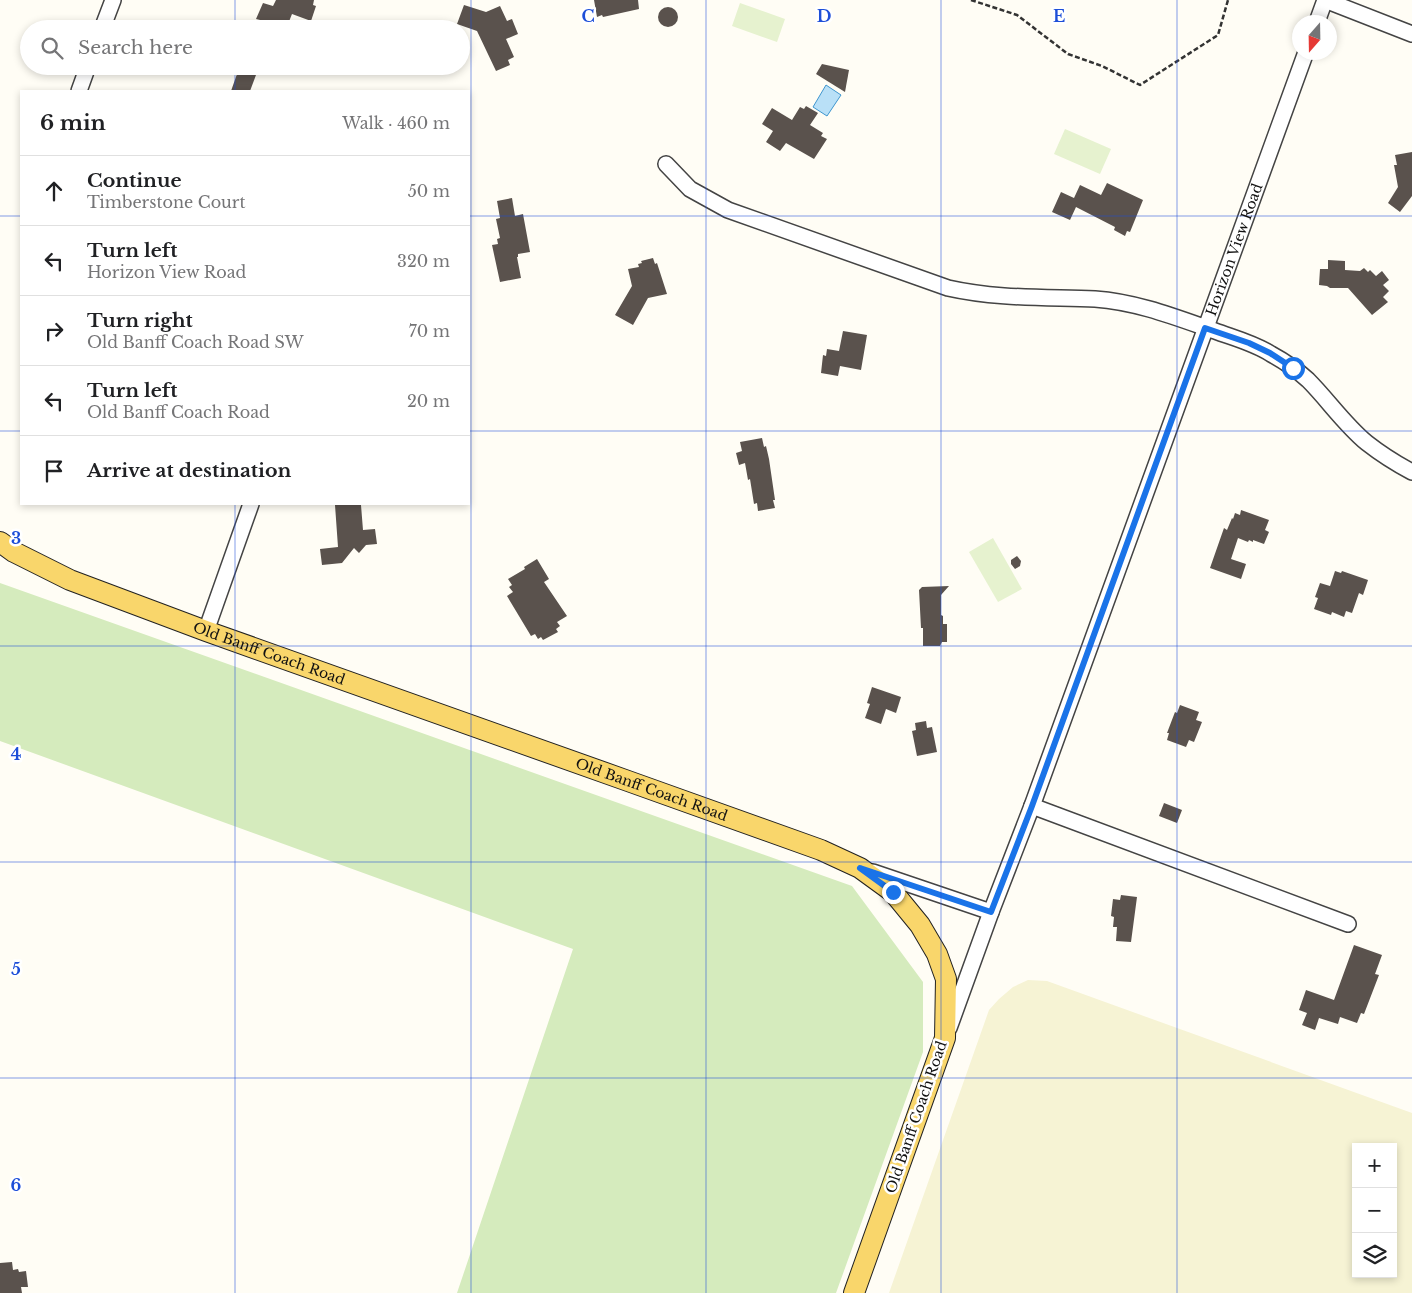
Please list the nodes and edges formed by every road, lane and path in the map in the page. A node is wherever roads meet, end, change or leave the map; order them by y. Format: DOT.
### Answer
graph roads {
  1 [pos="113,0"];
  2 [pos="970,0"];
  3 [pos="1228,0"];
  4 [pos="1325,0"];
  5 [pos="1320,15"];
  6 [pos="105,20"];
  7 [pos="1412,34"];
  8 [pos="1303,60"];
  9 [pos="85,75"];
  10 [pos="79,90"];
  11 [pos="666,164"];
  12 [pos="1205,328"];
  13 [pos="1412,472"];
  14 [pos="251,505"];
  15 [pos="0,542"];
  16 [pos="206,631"];
  17 [pos="1032,806"];
  18 [pos="860,868"];
  19 [pos="991,912"];
  20 [pos="1348,924"];
  21 [pos="945,1038"];
  22 [pos="854,1293"];
  1 -- 6 [label="street"];
  2 -- 3 [label="path"];
  4 -- 5 [label="street"];
  4 -- 7 [label="street"];
  8 -- 12 [label="street, Horizon View Road"];
  9 -- 10 [label="street"];
  11 -- 12 [label="street"];
  12 -- 13 [label="street"];
  12 -- 17 [label="street, Horizon View Road"];
  14 -- 16 [label="street"];
  15 -- 16 [label="main road, Old Banff Coach Road"];
  16 -- 18 [label="main road, Old Banff Coach Road"];
  17 -- 19 [label="street, Horizon View Road"];
  17 -- 20 [label="street"];
  18 -- 19 [label="street"];
  18 -- 21 [label="main road, Old Banff Coach Road"];
  19 -- 21 [label="street, Horizon View Road"];
  21 -- 22 [label="main road, Old Banff Coach Road"];
}
